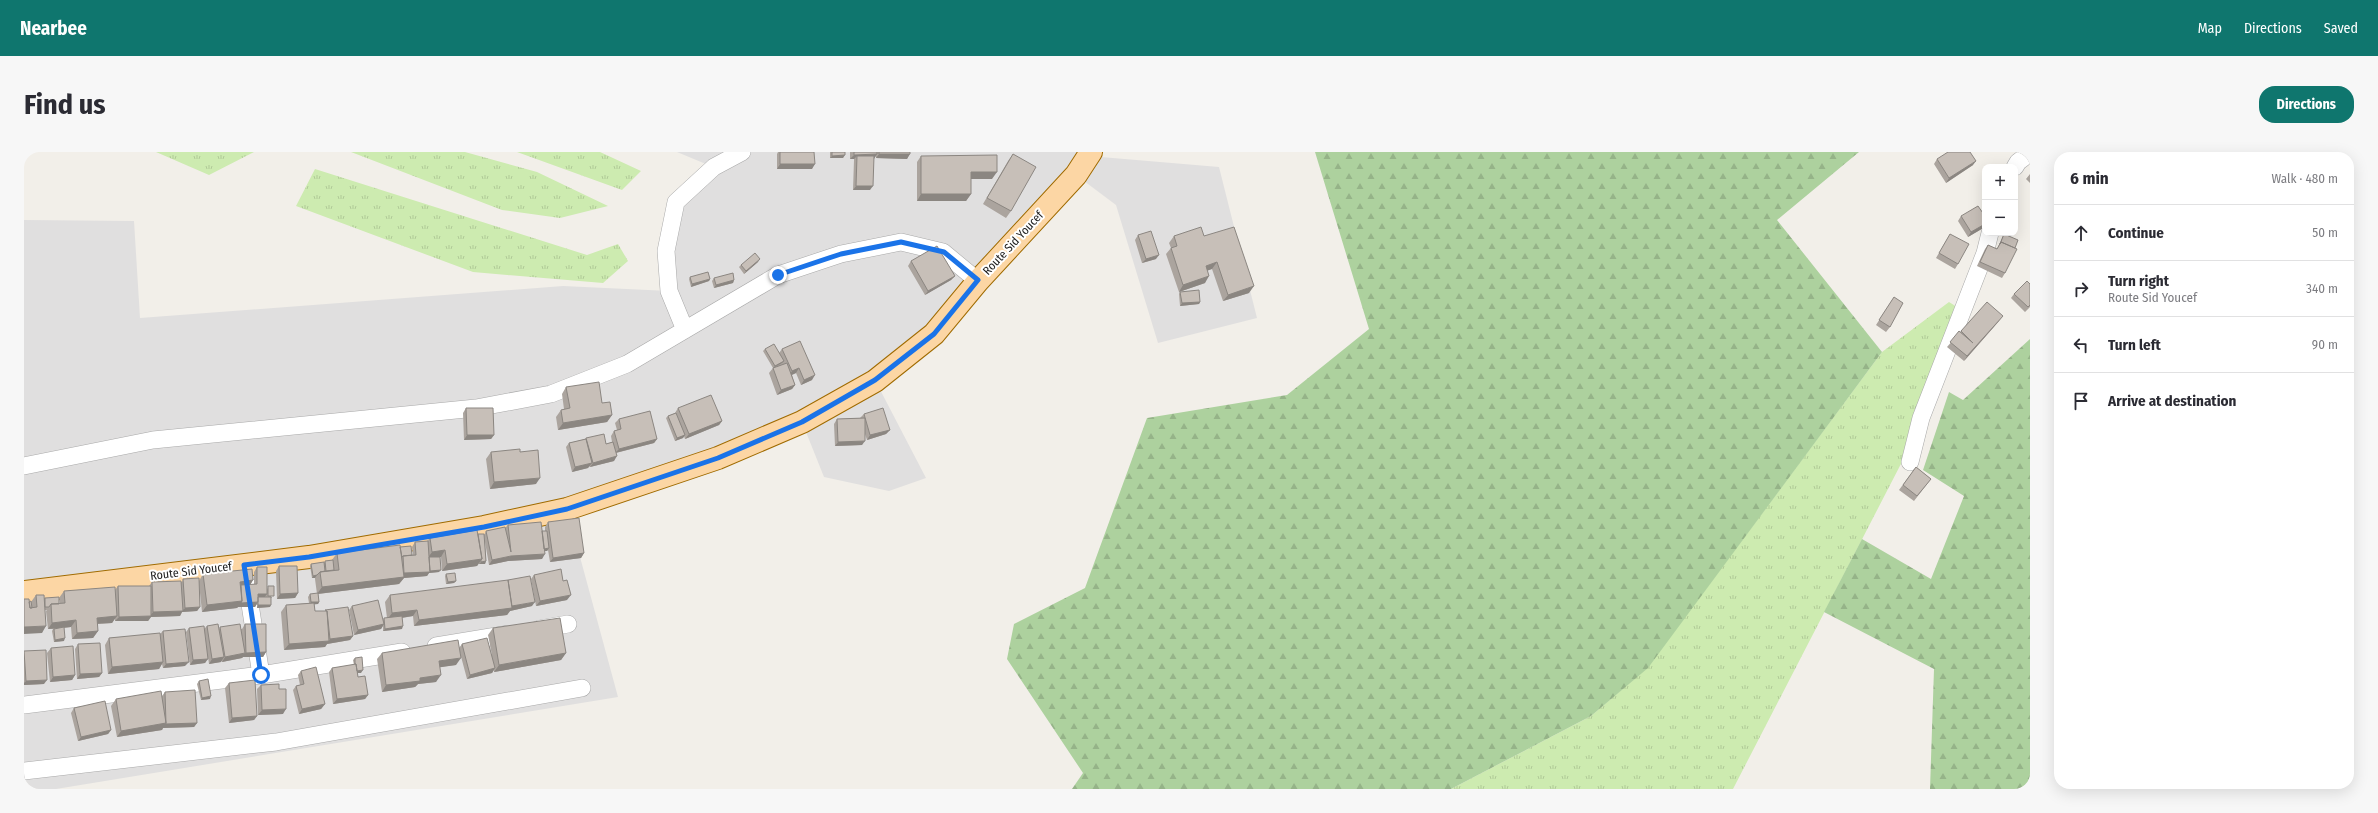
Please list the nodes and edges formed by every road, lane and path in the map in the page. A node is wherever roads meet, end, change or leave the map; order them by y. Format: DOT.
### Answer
graph roads {
  1 [pos="742,152"];
  2 [pos="1091,152"];
  3 [pos="2030,153"];
  4 [pos="2017,164"];
  5 [pos="1989,236"];
  6 [pos="978,280"];
  7 [pos="685,330"];
  8 [pos="1910,462"];
  9 [pos="24,466"];
  10 [pos="244,565"];
  11 [pos="24,592"];
  12 [pos="568,624"];
  13 [pos="261,675"];
  14 [pos="582,688"];
  15 [pos="24,705"];
  16 [pos="24,771"];
  1 -- 7 [label="street"];
  2 -- 6 [label="main road, Route Sid Youcef"];
  3 -- 4 [label="street"];
  5 -- 8 [label="street"];
  6 -- 7 [label="street"];
  6 -- 10 [label="main road, Route Sid Youcef"];
  7 -- 9 [label="street"];
  10 -- 11 [label="main road, Route Sid Youcef"];
  10 -- 13 [label="street"];
  12 -- 13 [label="street"];
  13 -- 15 [label="street"];
  14 -- 16 [label="street"];
}
